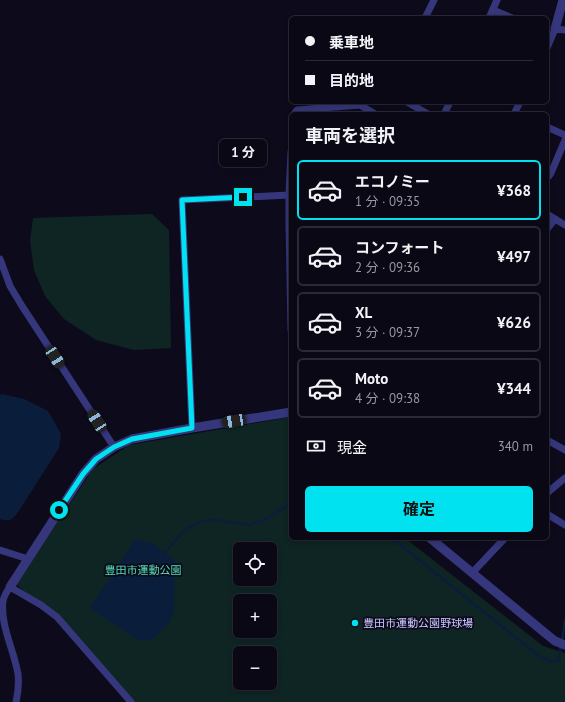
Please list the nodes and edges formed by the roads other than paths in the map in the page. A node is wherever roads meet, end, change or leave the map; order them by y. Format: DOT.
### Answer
graph roads {
  1 [pos="434,0"];
  2 [pos="497,0"];
  3 [pos="563,0"];
  4 [pos="493,10"];
  5 [pos="426,16"];
  6 [pos="490,16"];
  7 [pos="507,16"];
  8 [pos="565,30"];
  9 [pos="551,33"];
  10 [pos="410,104"];
  11 [pos="296,112"];
  12 [pos="372,112"];
  13 [pos="424,112"];
  14 [pos="549,128"];
  15 [pos="565,135"];
  16 [pos="565,140"];
  17 [pos="549,176"];
  18 [pos="289,195"];
  19 [pos="549,215"];
  20 [pos="555,219"];
  21 [pos="565,225"];
  22 [pos="549,226"];
  23 [pos="0,259"];
  24 [pos="289,412"];
  25 [pos="192,428"];
  26 [pos="549,441"];
  27 [pos="114,447"];
  28 [pos="565,450"];
  29 [pos="565,478"];
  30 [pos="549,491"];
  31 [pos="549,515"];
  32 [pos="565,525"];
  33 [pos="432,540"];
  34 [pos="503,540"];
  35 [pos="0,550"];
  36 [pos="28,559"];
  37 [pos="472,573"];
  38 [pos="10,587"];
  39 [pos="565,645"];
  40 [pos="16,702"];
  41 [pos="131,702"];
  1 -- 5 [label="street"];
  2 -- 4 [label="street"];
  3 -- 9 [label="street"];
  4 -- 6 [label="street"];
  4 -- 7 [label="street"];
  8 -- 9 [label="street"];
  10 -- 13 [label="street"];
  11 -- 12 [label="street"];
  14 -- 15 [label="street"];
  16 -- 17 [label="street"];
  18 -- 25 [label="street"];
  19 -- 20 [label="street"];
  20 -- 21 [label="street"];
  20 -- 22 [label="street"];
  23 -- 27 [label="street"];
  24 -- 25 [label="street"];
  25 -- 27 [label="street"];
  26 -- 28 [label="street"];
  27 -- 36 [label="street"];
  29 -- 30 [label="street"];
  31 -- 32 [label="street"];
  33 -- 37 [label="street"];
  34 -- 37 [label="street"];
  35 -- 36 [label="street"];
  36 -- 38 [label="street"];
  37 -- 39 [label="street"];
  38 -- 40 [label="street"];
  38 -- 41 [label="street"];
}
